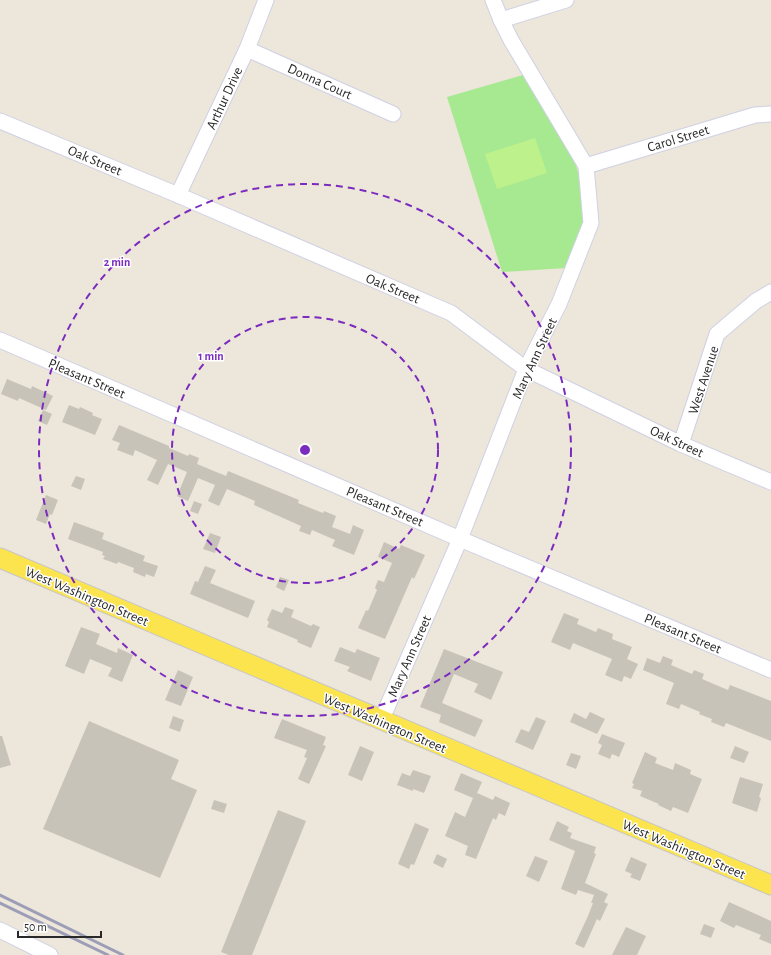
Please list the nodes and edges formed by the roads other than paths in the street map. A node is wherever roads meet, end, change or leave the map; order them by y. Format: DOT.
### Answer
graph roads {
  1 [pos="266,0"];
  2 [pos="493,0"];
  3 [pos="566,0"];
  4 [pos="501,20"];
  5 [pos="247,49"];
  6 [pos="393,114"];
  7 [pos="771,114"];
  8 [pos="0,121"];
  9 [pos="586,166"];
  10 [pos="178,195"];
  11 [pos="771,292"];
  12 [pos="0,340"];
  13 [pos="526,368"];
  14 [pos="681,444"];
  15 [pos="771,482"];
  16 [pos="460,539"];
  17 [pos="0,558"];
  18 [pos="771,670"];
  19 [pos="381,721"];
  20 [pos="771,886"];
  21 [pos="0,930"];
  22 [pos="50,955"];
  1 -- 5 [label="street, Arthur Drive"];
  2 -- 4 [label="street, Mary Ann Street"];
  3 -- 4 [label="street"];
  4 -- 9 [label="street, Mary Ann Street"];
  5 -- 6 [label="street, Donna Court"];
  5 -- 10 [label="street, Arthur Drive"];
  7 -- 9 [label="street, Carol Street"];
  8 -- 10 [label="street, Oak Street"];
  9 -- 13 [label="street, Mary Ann Street"];
  10 -- 13 [label="street, Oak Street"];
  11 -- 14 [label="street, West Avenue"];
  12 -- 16 [label="street, Pleasant Street"];
  13 -- 14 [label="street, Oak Street"];
  13 -- 16 [label="street, Mary Ann Street"];
  14 -- 15 [label="street, Oak Street"];
  16 -- 18 [label="street, Pleasant Street"];
  16 -- 19 [label="street, Mary Ann Street"];
  17 -- 19 [label="main road, West Washington Street"];
  19 -- 20 [label="main road, West Washington Street"];
  21 -- 22 [label="street"];
}
